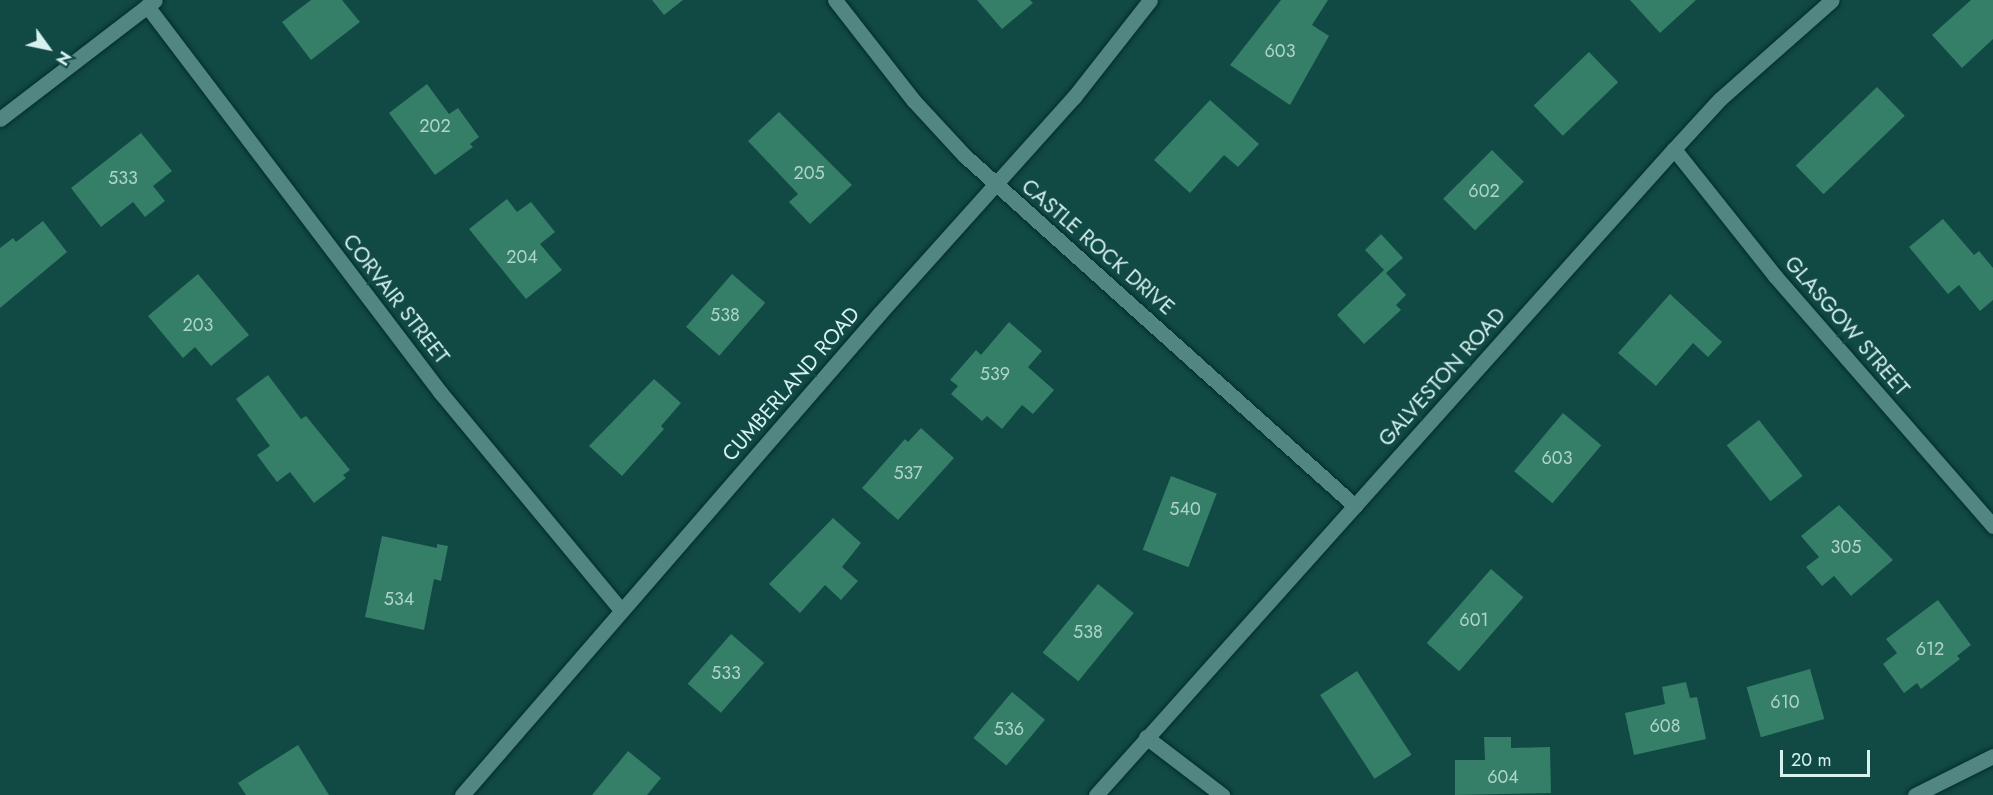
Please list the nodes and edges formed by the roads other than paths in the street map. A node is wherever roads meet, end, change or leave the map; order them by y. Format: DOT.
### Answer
graph roads {
  1 [pos="835,0"];
  2 [pos="1150,0"];
  3 [pos="1832,0"];
  4 [pos="151,3"];
  5 [pos="0,119"];
  6 [pos="1674,149"];
  7 [pos="995,184"];
  8 [pos="1355,506"];
  9 [pos="1993,526"];
  10 [pos="621,610"];
  11 [pos="1146,737"];
  12 [pos="1993,756"];
  13 [pos="462,795"];
  14 [pos="1096,795"];
  15 [pos="1222,795"];
  16 [pos="1915,795"];
  1 -- 7 [label="street, CASTLE ROCK DRIVE"];
  2 -- 7 [label="street, CUMBERLAND ROAD"];
  3 -- 6 [label="street, GALVESTON ROAD"];
  4 -- 5 [label="street"];
  4 -- 10 [label="street, CORVAIR STREET"];
  6 -- 8 [label="street, GALVESTON ROAD"];
  6 -- 9 [label="street, GLASGOW STREET"];
  7 -- 8 [label="street, CASTLE ROCK DRIVE"];
  7 -- 10 [label="street, CUMBERLAND ROAD"];
  8 -- 11 [label="street, GALVESTON ROAD"];
  10 -- 13 [label="street, CUMBERLAND ROAD"];
  11 -- 14 [label="street, GALVESTON ROAD"];
  11 -- 15 [label="street"];
  12 -- 16 [label="street"];
}
